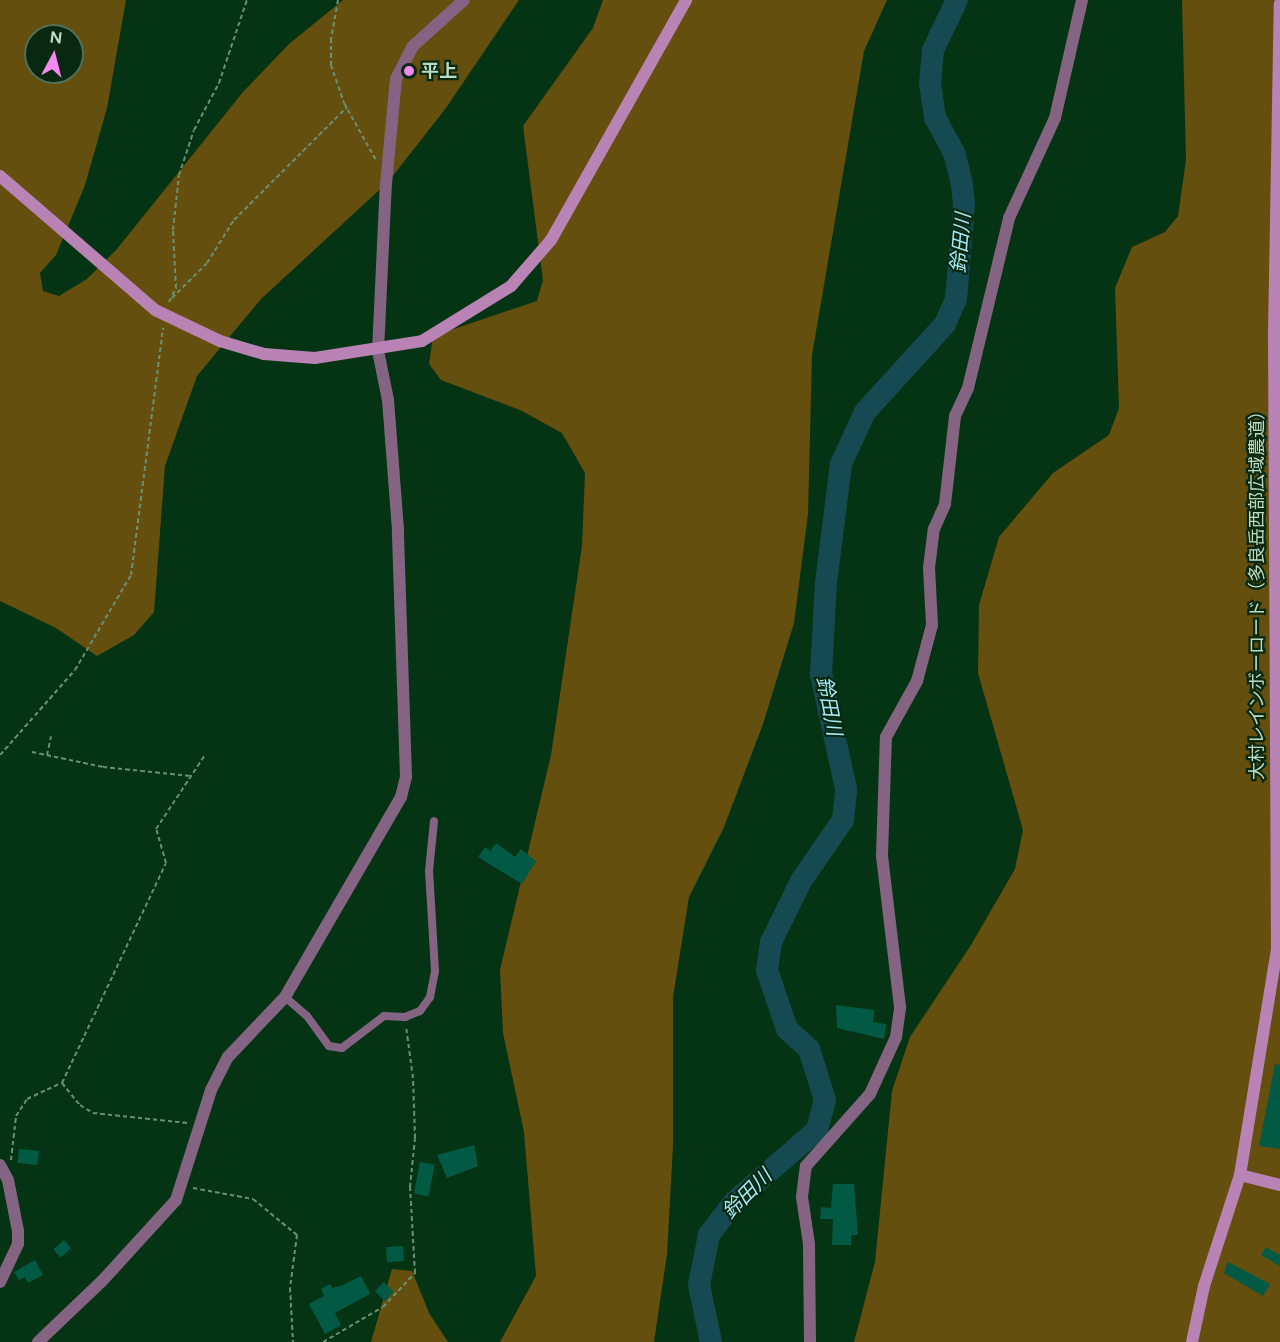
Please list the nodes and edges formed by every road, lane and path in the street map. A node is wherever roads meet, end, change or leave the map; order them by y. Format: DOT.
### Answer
graph roads {
  1 [pos="247,0"];
  2 [pos="338,0"];
  3 [pos="464,0"];
  4 [pos="686,0"];
  5 [pos="1082,0"];
  6 [pos="1280,4"];
  7 [pos="347,107"];
  8 [pos="378,165"];
  9 [pos="0,176"];
  10 [pos="159,313"];
  11 [pos="378,351"];
  12 [pos="51,736"];
  13 [pos="32,752"];
  14 [pos="0,755"];
  15 [pos="47,755"];
  16 [pos="205,755"];
  17 [pos="191,776"];
  18 [pos="434,821"];
  19 [pos="1278,827"];
  20 [pos="285,997"];
  21 [pos="405,1017"];
  22 [pos="62,1083"];
  23 [pos="200,1124"];
  24 [pos="5,1163"];
  25 [pos="1240,1174"];
  26 [pos="1280,1185"];
  27 [pos="182,1187"];
  28 [pos="0,1282"];
  29 [pos="38,1342"];
  30 [pos="293,1342"];
  31 [pos="323,1342"];
  32 [pos="810,1342"];
  33 [pos="1192,1342"];
  1 -- 7 [label="path"];
  2 -- 7 [label="path"];
  3 -- 11 [label="street"];
  4 -- 11 [label="street"];
  5 -- 32 [label="street"];
  6 -- 19 [label="street, 大村レインボーロード（多良岳西部広域農道）"];
  7 -- 8 [label="path"];
  9 -- 10 [label="street"];
  10 -- 11 [label="street"];
  10 -- 14 [label="path"];
  11 -- 20 [label="street"];
  12 -- 15 [label="path"];
  13 -- 15 [label="path"];
  15 -- 17 [label="path"];
  16 -- 17 [label="path"];
  17 -- 22 [label="path"];
  18 -- 21 [label="lane"];
  19 -- 25 [label="street, 大村レインボーロード（多良岳西部広域農道）"];
  20 -- 21 [label="lane"];
  20 -- 23 [label="street"];
  21 -- 31 [label="path"];
  22 -- 23 [label="path"];
  22 -- 24 [label="path"];
  23 -- 27 [label="street"];
  24 -- 28 [label="street"];
  25 -- 26 [label="street"];
  25 -- 33 [label="street, 大村レインボーロード（多良岳西部広域農道）"];
  27 -- 29 [label="street"];
  27 -- 30 [label="path"];
}
